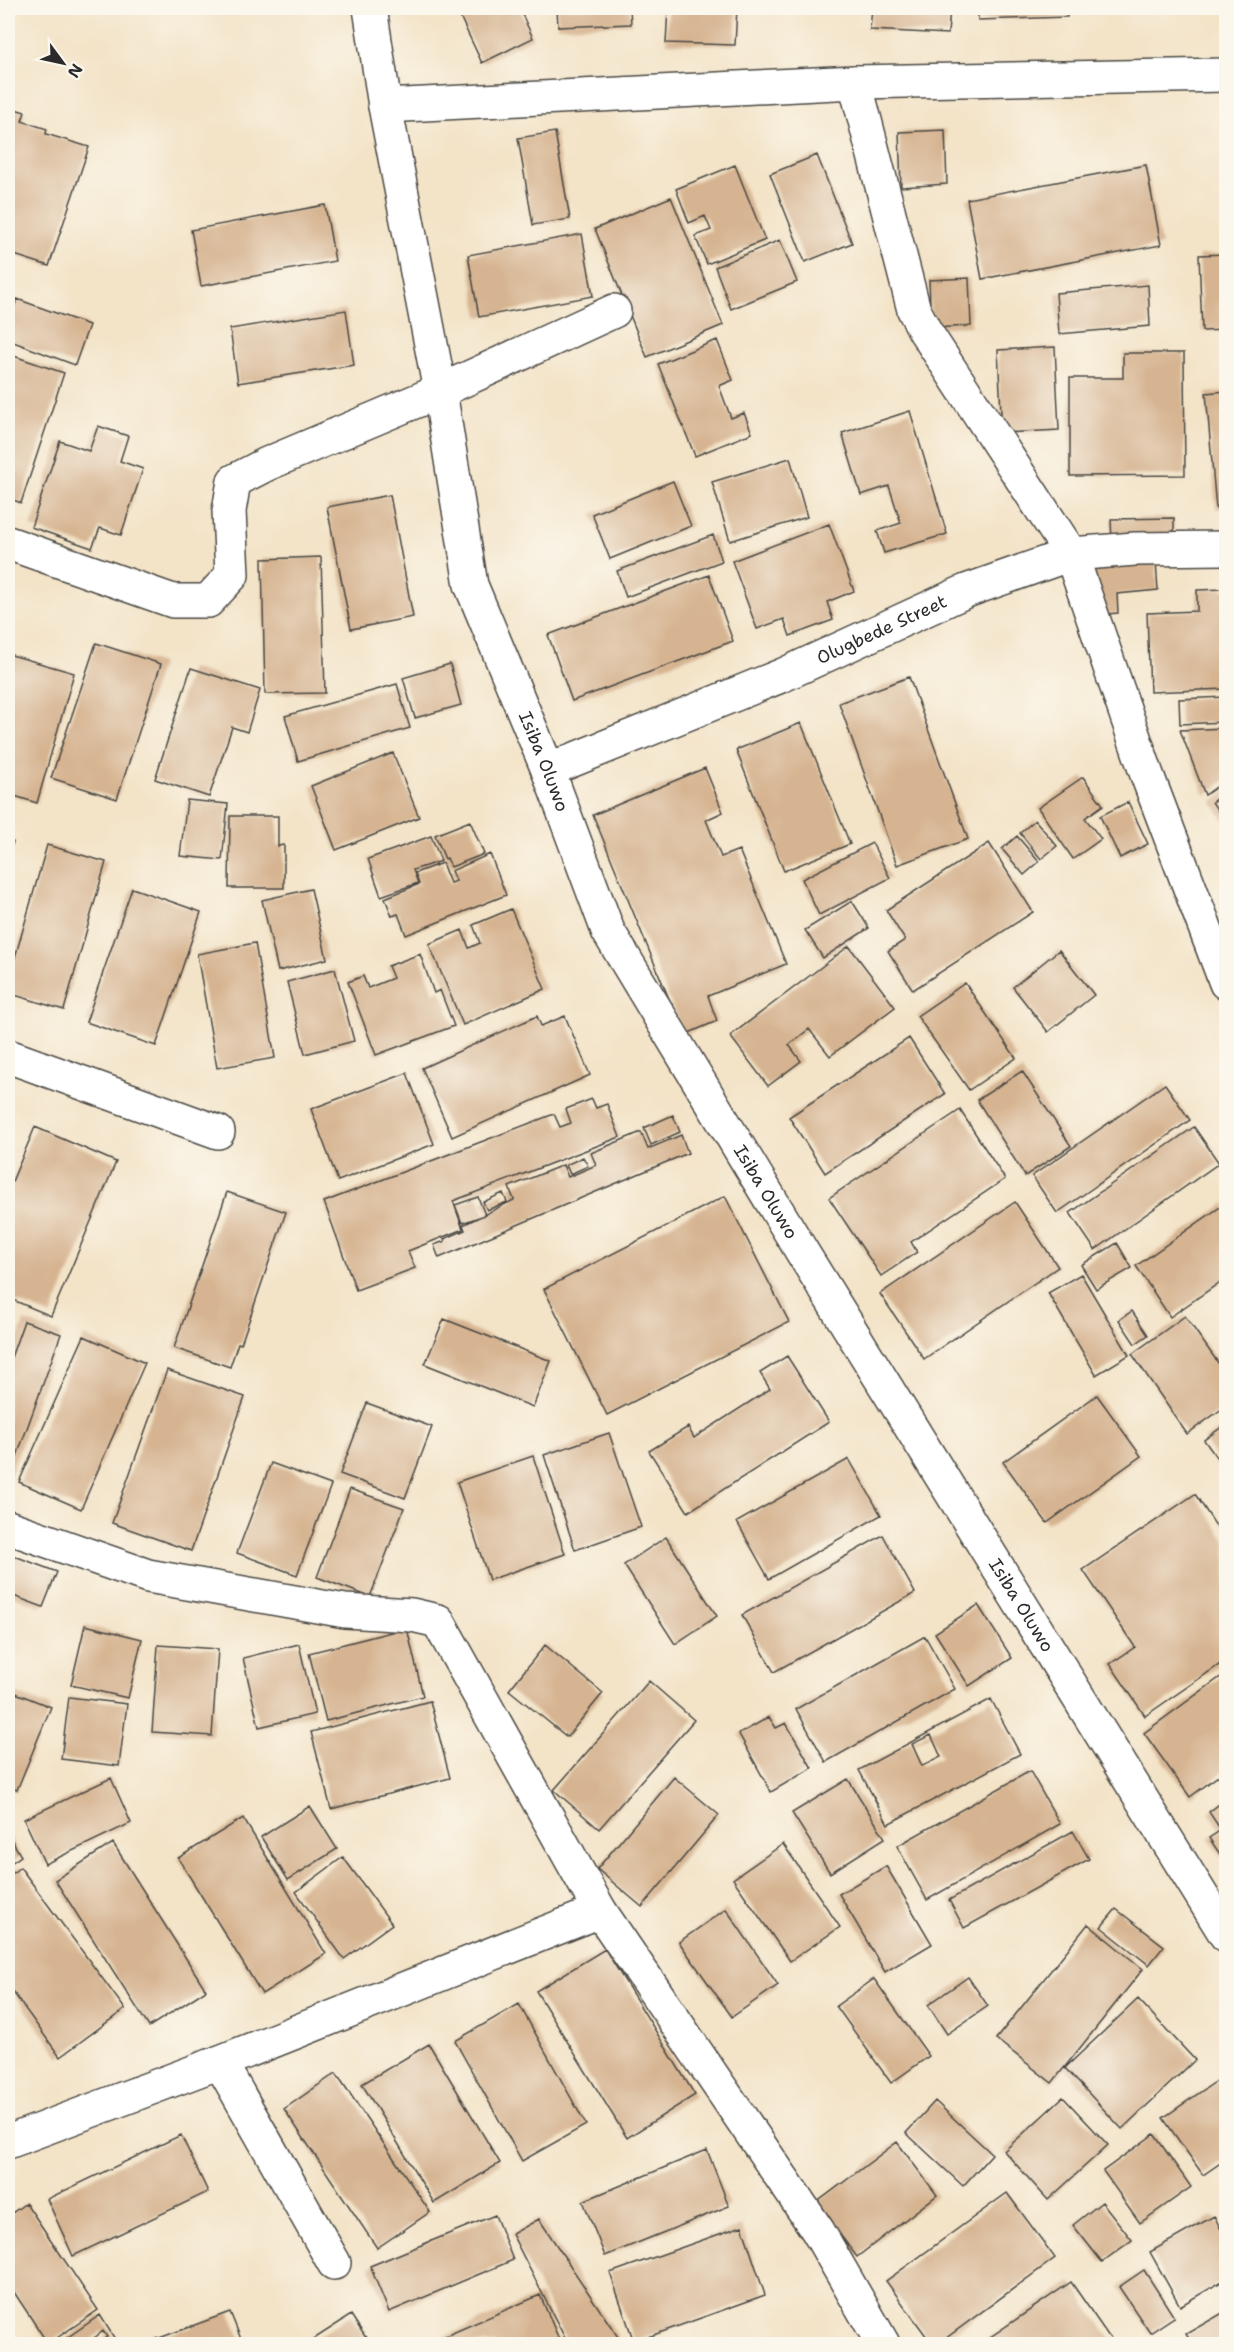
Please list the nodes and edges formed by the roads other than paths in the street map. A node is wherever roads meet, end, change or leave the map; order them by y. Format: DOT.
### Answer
graph roads {
  1 [pos="370,8"];
  2 [pos="1227,75"];
  3 [pos="855,82"];
  4 [pos="385,106"];
  5 [pos="614,311"];
  6 [pos="441,391"];
  7 [pos="8,543"];
  8 [pos="1227,548"];
  9 [pos="1071,554"];
  10 [pos="548,770"];
  11 [pos="1227,983"];
  12 [pos="8,1056"];
  13 [pos="218,1132"];
  14 [pos="8,1527"];
  15 [pos="600,1911"];
  16 [pos="1227,1935"];
  17 [pos="220,2062"];
  18 [pos="8,2142"];
  19 [pos="334,2263"];
  20 [pos="883,2344"];
  1 -- 4 [label="street, Isiba Oluwo"];
  2 -- 3 [label="street"];
  3 -- 4 [label="street"];
  3 -- 9 [label="street"];
  4 -- 6 [label="street, Isiba Oluwo"];
  5 -- 6 [label="street"];
  6 -- 7 [label="street"];
  6 -- 10 [label="street, Isiba Oluwo"];
  8 -- 9 [label="street, Olugbede Street"];
  9 -- 10 [label="street, Olugbede Street"];
  9 -- 11 [label="street"];
  10 -- 16 [label="street, Isiba Oluwo"];
  12 -- 13 [label="street"];
  14 -- 15 [label="street"];
  15 -- 17 [label="street"];
  15 -- 20 [label="street"];
  17 -- 18 [label="street"];
  17 -- 19 [label="street"];
}
